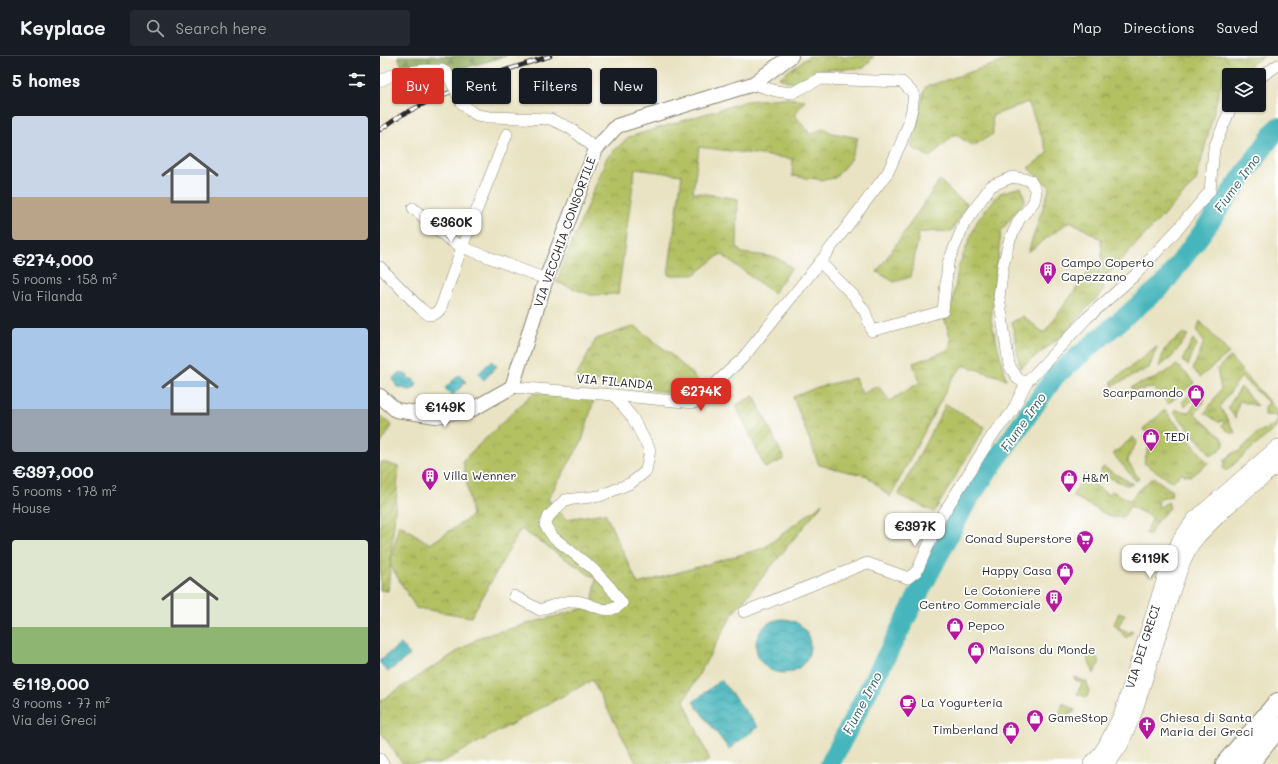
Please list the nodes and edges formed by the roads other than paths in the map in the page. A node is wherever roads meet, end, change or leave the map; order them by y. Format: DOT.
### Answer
graph roads {
  1 [pos="791,56"];
  2 [pos="1278,64"];
  3 [pos="1266,73"];
  4 [pos="380,81"];
  5 [pos="753,84"];
  6 [pos="1229,112"];
  7 [pos="507,134"];
  8 [pos="596,149"];
  9 [pos="413,208"];
  10 [pos="462,247"];
  11 [pos="820,262"];
  12 [pos="380,267"];
  13 [pos="546,280"];
  14 [pos="1026,383"];
  15 [pos="512,387"];
  16 [pos="614,395"];
  17 [pos="380,396"];
  18 [pos="1278,447"];
  19 [pos="1278,464"];
  20 [pos="514,596"];
  21 [pos="744,612"];
  22 [pos="1278,703"];
  23 [pos="1278,727"];
  24 [pos="1091,764"];
  25 [pos="1107,764"];
  26 [pos="1226,764"];
  27 [pos="1248,764"];
  1 -- 5 [label="street, VIA VECCHIA CONSORTILE"];
  2 -- 3 [label="street"];
  4 -- 8 [label="street, bridge"];
  5 -- 8 [label="street, VIA VECCHIA CONSORTILE"];
  5 -- 11 [label="street, VIA FILANDA"];
  6 -- 14 [label="street"];
  7 -- 10 [label="street"];
  8 -- 13 [label="street, VIA VECCHIA CONSORTILE"];
  9 -- 10 [label="street"];
  10 -- 12 [label="street"];
  10 -- 13 [label="street"];
  11 -- 14 [label="street"];
  11 -- 16 [label="street, VIA FILANDA"];
  13 -- 15 [label="street, VIA VECCHIA CONSORTILE"];
  14 -- 21 [label="street"];
  15 -- 16 [label="street, VIA FILANDA"];
  15 -- 17 [label="street"];
  16 -- 20 [label="street"];
  18 -- 24 [label="main road, VIA DEI GRECI"];
  19 -- 25 [label="main road, VIA DEI GRECI"];
  22 -- 26 [label="highway"];
  23 -- 27 [label="highway"];
}
